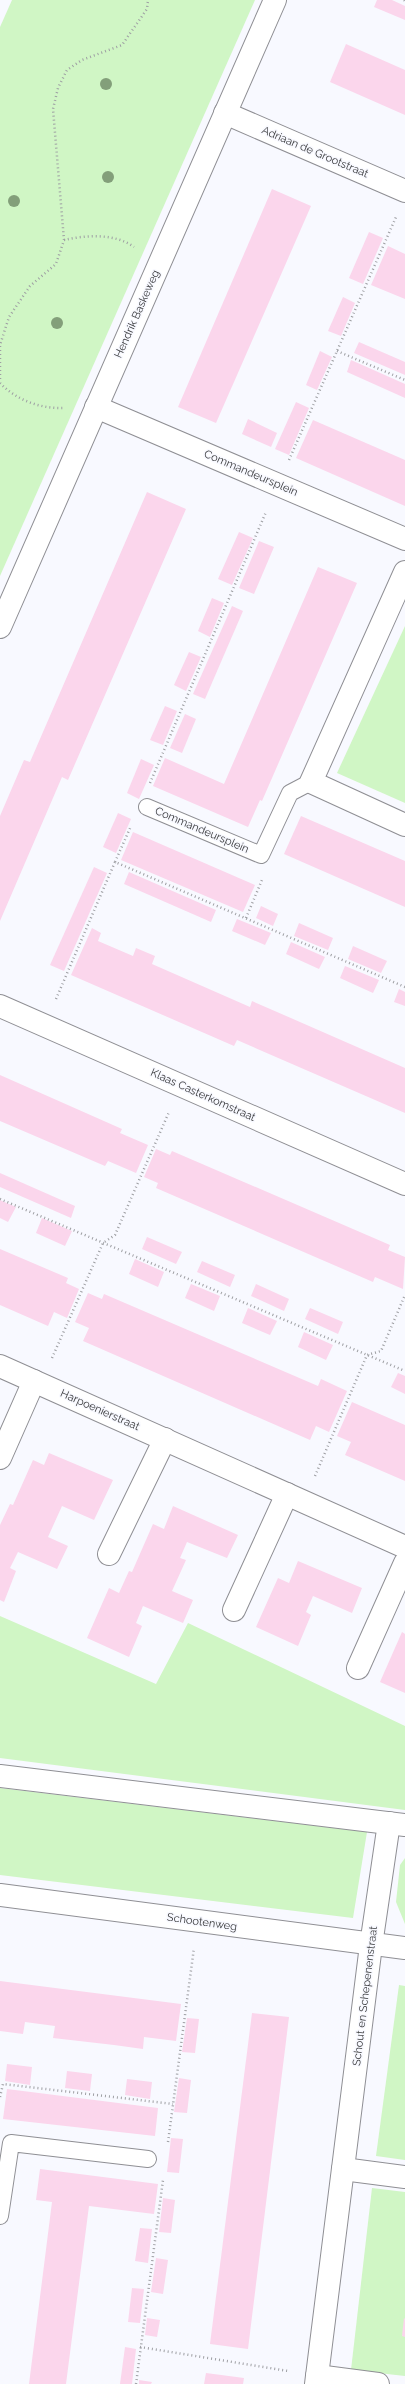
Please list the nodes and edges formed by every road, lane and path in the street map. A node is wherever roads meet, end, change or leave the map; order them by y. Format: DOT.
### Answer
graph roads {
  1 [pos="148,0"];
  2 [pos="275,0"];
  3 [pos="225,113"];
  4 [pos="405,191"];
  5 [pos="398,212"];
  6 [pos="64,240"];
  7 [pos="158,265"];
  8 [pos="337,351"];
  9 [pos="0,379"];
  10 [pos="405,380"];
  11 [pos="0,383"];
  12 [pos="96,407"];
  13 [pos="278,484"];
  14 [pos="405,539"];
  15 [pos="405,572"];
  16 [pos="0,627"];
  17 [pos="311,782"];
  18 [pos="147,807"];
  19 [pos="405,825"];
  20 [pos="261,855"];
  21 [pos="114,862"];
  22 [pos="246,918"];
  23 [pos="405,987"];
  24 [pos="0,1006"];
  25 [pos="44,1025"];
  26 [pos="181,1085"];
  27 [pos="405,1184"];
  28 [pos="0,1199"];
  29 [pos="103,1243"];
  30 [pos="405,1295"];
  31 [pos="367,1355"];
  32 [pos="0,1366"];
  33 [pos="405,1371"];
  34 [pos="34,1381"];
  35 [pos="165,1439"];
  36 [pos="0,1458"];
  37 [pos="287,1494"];
  38 [pos="405,1546"];
  39 [pos="110,1554"];
  40 [pos="405,1563"];
  41 [pos="234,1610"];
  42 [pos="358,1668"];
  43 [pos="0,1776"];
  44 [pos="397,1824"];
  45 [pos="0,1895"];
  46 [pos="371,1945"];
  47 [pos="405,1948"];
  48 [pos="0,2097"];
  49 [pos="0,2101"];
  50 [pos="173,2104"];
  51 [pos="148,2159"];
  52 [pos="343,2169"];
  53 [pos="405,2177"];
  54 [pos="0,2216"];
  55 [pos="140,2348"];
  56 [pos="317,2380"];
  57 [pos="378,2384"];
  1 -- 6 [label="path"];
  2 -- 3 [label="street, Hendrik Baskeweg"];
  3 -- 4 [label="street, Adriaan de Grootstraat"];
  3 -- 7 [label="street, Hendrik Baskeweg"];
  5 -- 8 [label="path"];
  6 -- 7 [label="path"];
  6 -- 9 [label="path"];
  7 -- 12 [label="street, Hendrik Baskeweg"];
  8 -- 10 [label="path"];
  8 -- 13 [label="path"];
  11 -- 12 [label="path"];
  12 -- 13 [label="street, Commandeursplein"];
  12 -- 16 [label="street, Hendrik Baskeweg"];
  13 -- 14 [label="street, Commandeursplein"];
  13 -- 18 [label="path"];
  15 -- 17 [label="street"];
  17 -- 19 [label="street"];
  17 -- 20 [label="lane, Commandeursplein"];
  18 -- 20 [label="lane, Commandeursplein"];
  18 -- 21 [label="path"];
  20 -- 22 [label="path"];
  21 -- 22 [label="path"];
  21 -- 25 [label="path"];
  22 -- 23 [label="path"];
  24 -- 25 [label="street, Klaas Casterkomstraat"];
  25 -- 26 [label="street, Klaas Casterkomstraat"];
  26 -- 27 [label="street, Klaas Casterkomstraat"];
  26 -- 29 [label="path"];
  28 -- 29 [label="path"];
  29 -- 31 [label="path"];
  29 -- 34 [label="path"];
  30 -- 31 [label="path"];
  31 -- 33 [label="path"];
  31 -- 37 [label="path"];
  32 -- 34 [label="street, Harpoenierstraat"];
  34 -- 35 [label="street, Harpoenierstraat"];
  34 -- 36 [label="street"];
  35 -- 37 [label="street, Harpoenierstraat"];
  35 -- 39 [label="street"];
  37 -- 38 [label="street, Harpoenierstraat"];
  37 -- 41 [label="street"];
  40 -- 42 [label="street"];
  43 -- 44 [label="street"];
  44 -- 46 [label="street, Schout en Schepenenstraat"];
  45 -- 46 [label="street, Schootenweg"];
  46 -- 47 [label="street, Schootenweg"];
  46 -- 52 [label="street, Schout en Schepenenstraat"];
  48 -- 49 [label="path"];
  48 -- 50 [label="path"];
  51 -- 54 [label="lane"];
  52 -- 53 [label="street"];
  52 -- 56 [label="street, Schout en Schepenenstraat"];
  55 -- 56 [label="path"];
  56 -- 57 [label="street"];
}
